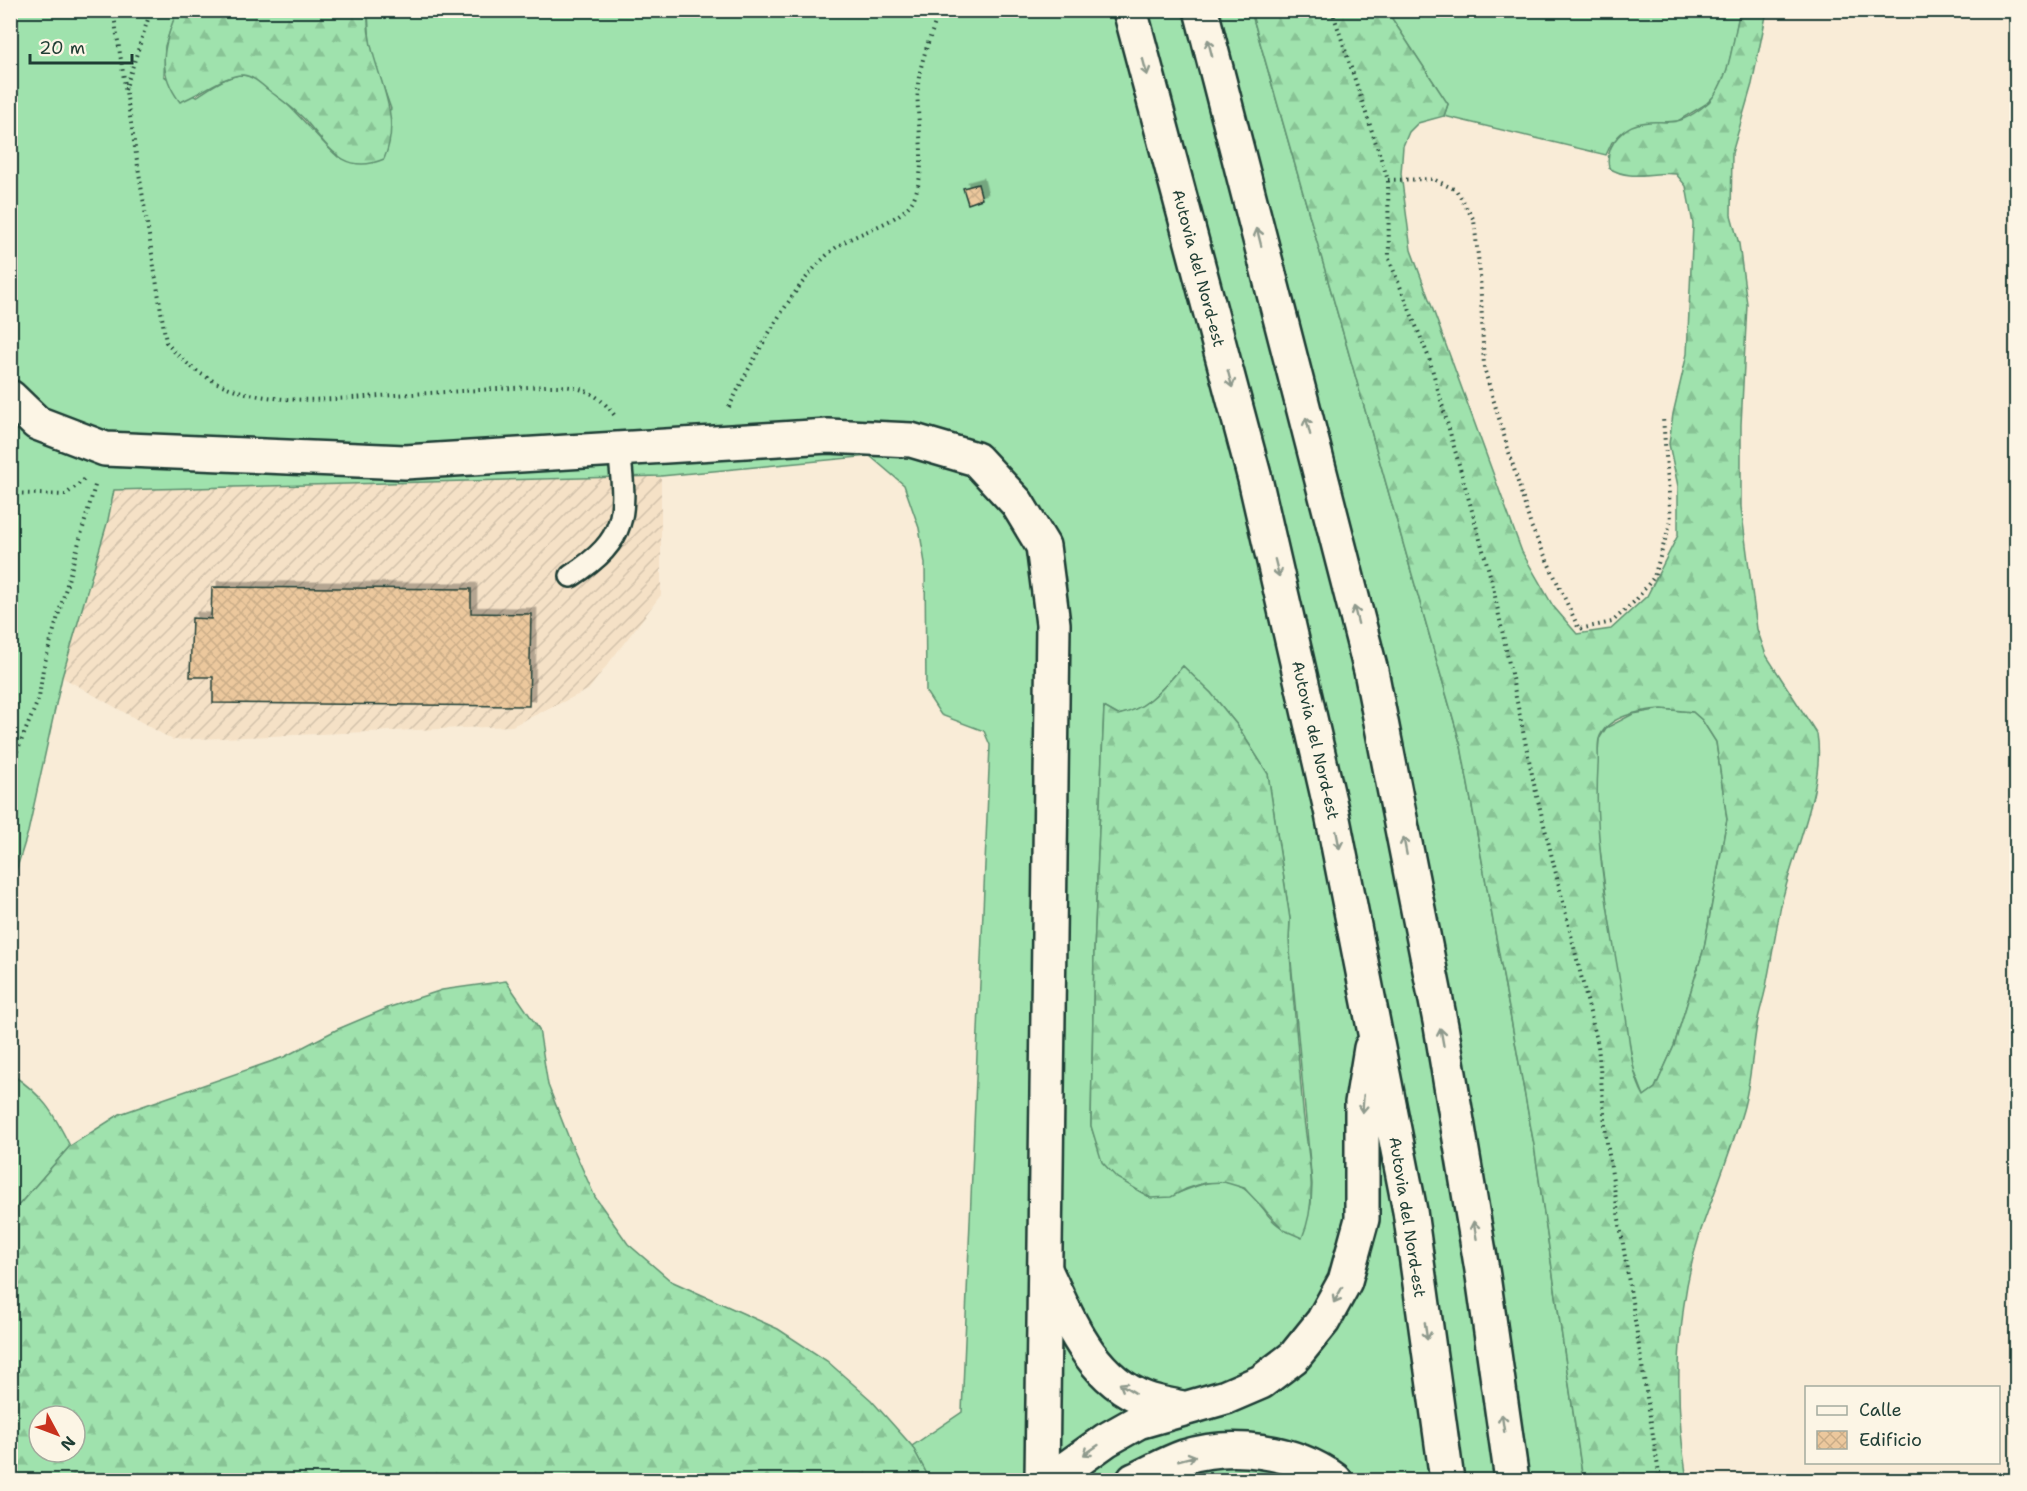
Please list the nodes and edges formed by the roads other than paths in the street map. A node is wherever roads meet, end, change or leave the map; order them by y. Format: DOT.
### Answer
graph roads {
  1 [pos="1130,10"];
  2 [pos="1201,10"];
  3 [pos="10,397"];
  4 [pos="619,448"];
  5 [pos="571,576"];
  6 [pos="1374,1025"];
  7 [pos="1046,1272"];
  8 [pos="1182,1408"];
  9 [pos="1041,1480"];
  10 [pos="1050,1480"];
  11 [pos="1134,1480"];
  12 [pos="1335,1480"];
  13 [pos="1447,1480"];
  14 [pos="1512,1480"];
  1 -- 6 [label="main road, Autovia del Nord-est, one-way"];
  14 -- 2 [label="main road, one-way"];
  3 -- 4 [label="main road"];
  4 -- 5 [label="lane"];
  4 -- 7 [label="main road"];
  6 -- 8 [label="main road, one-way"];
  6 -- 13 [label="main road, Autovia del Nord-est, one-way"];
  8 -- 7 [label="main road, one-way"];
  7 -- 9 [label="main road"];
  8 -- 10 [label="main road, one-way"];
  11 -- 12 [label="main road, one-way"];
}
